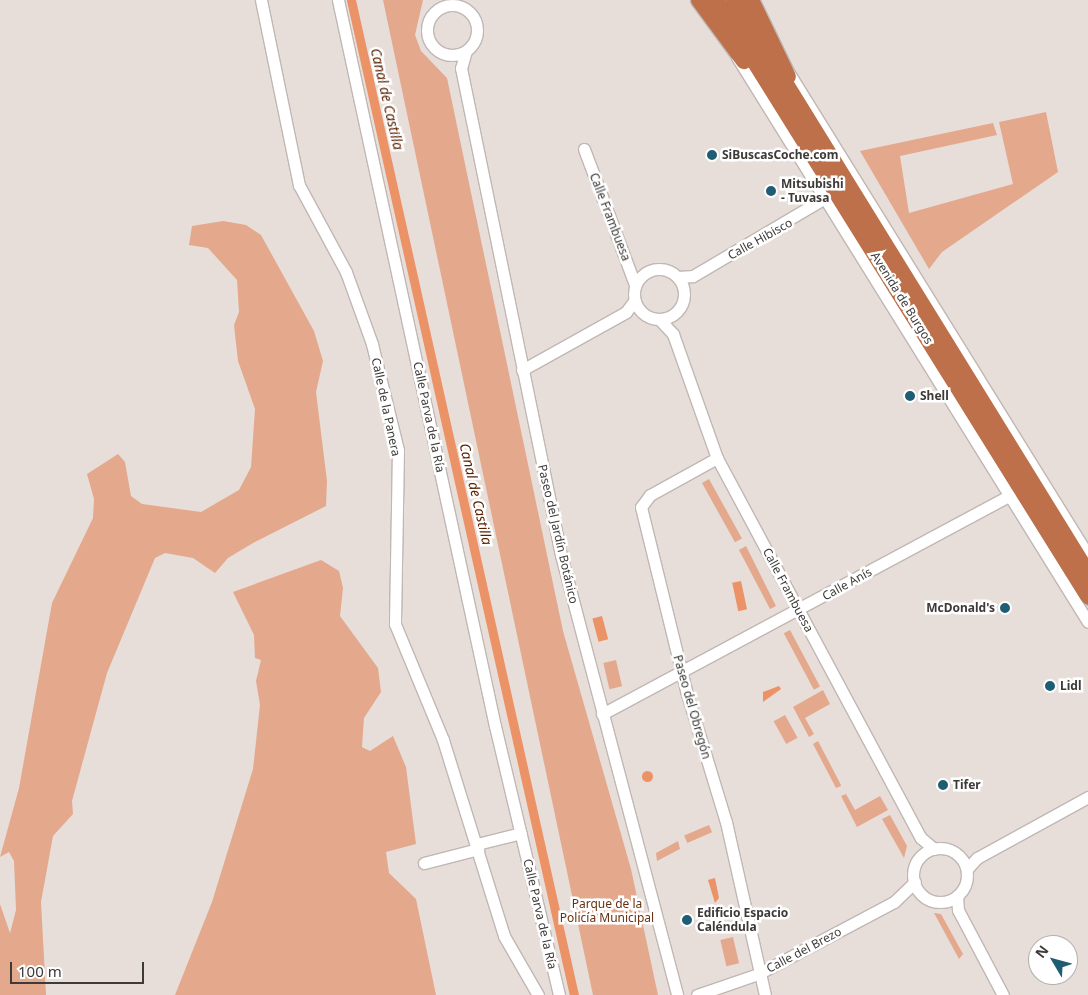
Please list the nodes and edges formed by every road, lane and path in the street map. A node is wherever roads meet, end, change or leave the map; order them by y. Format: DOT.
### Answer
graph roads {
  1 [pos="261,0"];
  2 [pos="338,0"];
  3 [pos="699,0"];
  4 [pos="716,0"];
  5 [pos="734,0"];
  6 [pos="751,0"];
  7 [pos="725,38"];
  8 [pos="466,51"];
  9 [pos="449,55"];
  10 [pos="783,64"];
  11 [pos="461,68"];
  12 [pos="783,107"];
  13 [pos="802,114"];
  14 [pos="584,149"];
  15 [pos="835,192"];
  16 [pos="866,194"];
  17 [pos="693,276"];
  18 [pos="678,277"];
  19 [pos="890,278"];
  20 [pos="635,285"];
  21 [pos="923,286"];
  22 [pos="683,290"];
  23 [pos="637,306"];
  24 [pos="675,314"];
  25 [pos="659,319"];
  26 [pos="904,325"];
  27 [pos="673,334"];
  28 [pos="943,340"];
  29 [pos="522,370"];
  30 [pos="968,381"];
  31 [pos="1010,426"];
  32 [pos="717,458"];
  33 [pos="1038,471"];
  34 [pos="1024,493"];
  35 [pos="1046,517"];
  36 [pos="1070,526"];
  37 [pos="1038,540"];
  38 [pos="1088,555"];
  39 [pos="1088,573"];
  40 [pos="1087,596"];
  41 [pos="799,610"];
  42 [pos="1088,622"];
  43 [pos="680,670"];
  44 [pos="602,714"];
  45 [pos="1088,797"];
  46 [pos="521,833"];
  47 [pos="921,838"];
  48 [pos="478,846"];
  49 [pos="934,849"];
  50 [pos="922,856"];
  51 [pos="424,863"];
  52 [pos="964,864"];
  53 [pos="915,882"];
  54 [pos="906,894"];
  55 [pos="923,895"];
  56 [pos="957,896"];
  57 [pos="945,901"];
  58 [pos="958,910"];
  59 [pos="758,974"];
  60 [pos="538,995"];
  61 [pos="559,995"];
  62 [pos="676,995"];
  63 [pos="697,995"];
  64 [pos="765,995"];
  65 [pos="1003,995"];
  1 -- 48 [label="street, Calle de la Panera"];
  2 -- 46 [label="street, Calle Parva de la Ría"];
  3 -- 7 [label="highway"];
  4 -- 12 [label="highway, Avenida de Burgos"];
  5 -- 13 [label="highway, Avenida de Burgos"];
  6 -- 10 [label="highway"];
  7 -- 12 [label="highway"];
  7 -- 15 [label="street, Avenida de Burgos"];
  8 -- 9 [label="street"];
  8 -- 9 [label="street"];
  8 -- 11 [label="street, Paseo del Jardín Botánico"];
  9 -- 11 [label="street, Paseo del Jardín Botánico"];
  10 -- 13 [label="highway"];
  10 -- 16 [label="street, Avenida de Burgos"];
  11 -- 29 [label="street, Paseo del Jardín Botánico"];
  12 -- 15 [label="highway, Avenida de Burgos"];
  13 -- 15 [label="highway, Avenida de Burgos"];
  14 -- 20 [label="street, Calle Frambuesa"];
  15 -- 16 [label="street"];
  15 -- 17 [label="street, Calle Hibisco"];
  15 -- 19 [label="highway, Avenida de Burgos"];
  15 -- 26 [label="street, Avenida de Burgos"];
  15 -- 28 [label="highway, Avenida de Burgos"];
  16 -- 21 [label="street, Avenida de Burgos"];
  17 -- 18 [label="street, Calle Hibisco"];
  17 -- 22 [label="street, Calle Hibisco"];
  18 -- 20 [label="street"];
  18 -- 22 [label="street"];
  19 -- 26 [label="street"];
  19 -- 34 [label="highway, Avenida de Burgos"];
  20 -- 23 [label="street"];
  21 -- 28 [label="street"];
  21 -- 31 [label="street, Avenida de Burgos"];
  22 -- 24 [label="street"];
  23 -- 25 [label="street"];
  23 -- 29 [label="street"];
  24 -- 25 [label="street"];
  24 -- 27 [label="street, Calle Frambuesa"];
  25 -- 27 [label="street, Calle Frambuesa"];
  26 -- 34 [label="street, Avenida de Burgos"];
  27 -- 32 [label="street, Calle Frambuesa"];
  28 -- 30 [label="highway, Avenida de Burgos"];
  29 -- 44 [label="street, Paseo del Jardín Botánico"];
  30 -- 31 [label="street"];
  30 -- 34 [label="highway, Avenida de Burgos"];
  31 -- 33 [label="street, Avenida de Burgos"];
  32 -- 41 [label="street, Calle Frambuesa"];
  32 -- 43 [label="street, Paseo del Obregón"];
  33 -- 34 [label="street"];
  33 -- 36 [label="street, Avenida de Burgos"];
  34 -- 35 [label="highway, Avenida de Burgos"];
  34 -- 37 [label="street, Avenida de Burgos"];
  34 -- 41 [label="street, Calle Anís"];
  35 -- 36 [label="street"];
  35 -- 37 [label="street"];
  35 -- 39 [label="highway, Avenida de Burgos"];
  35 -- 40 [label="highway, Avenida de Burgos"];
  36 -- 38 [label="street, Avenida de Burgos"];
  37 -- 42 [label="street, Avenida de Burgos"];
  41 -- 43 [label="street, Calle Anís"];
  41 -- 47 [label="street, Calle Frambuesa"];
  43 -- 44 [label="street, Calle Anís"];
  43 -- 59 [label="street, Paseo del Obregón"];
  44 -- 62 [label="street, Paseo del Jardín Botánico"];
  45 -- 52 [label="street"];
  46 -- 48 [label="street"];
  46 -- 61 [label="street, Calle Parva de la Ría"];
  47 -- 49 [label="street, Calle Frambuesa"];
  47 -- 50 [label="street, Calle Frambuesa"];
  48 -- 51 [label="street"];
  48 -- 60 [label="street, Calle de la Panera"];
  49 -- 50 [label="street"];
  49 -- 52 [label="street"];
  50 -- 53 [label="street"];
  52 -- 56 [label="street"];
  53 -- 54 [label="street, Calle del Brezo"];
  53 -- 55 [label="street"];
  54 -- 55 [label="street"];
  54 -- 59 [label="street, Calle del Brezo"];
  55 -- 57 [label="street"];
  56 -- 57 [label="street"];
  56 -- 58 [label="street"];
  57 -- 58 [label="street"];
  58 -- 65 [label="street"];
  59 -- 63 [label="street, Calle del Brezo"];
  59 -- 64 [label="street, Paseo del Obregón"];
}
